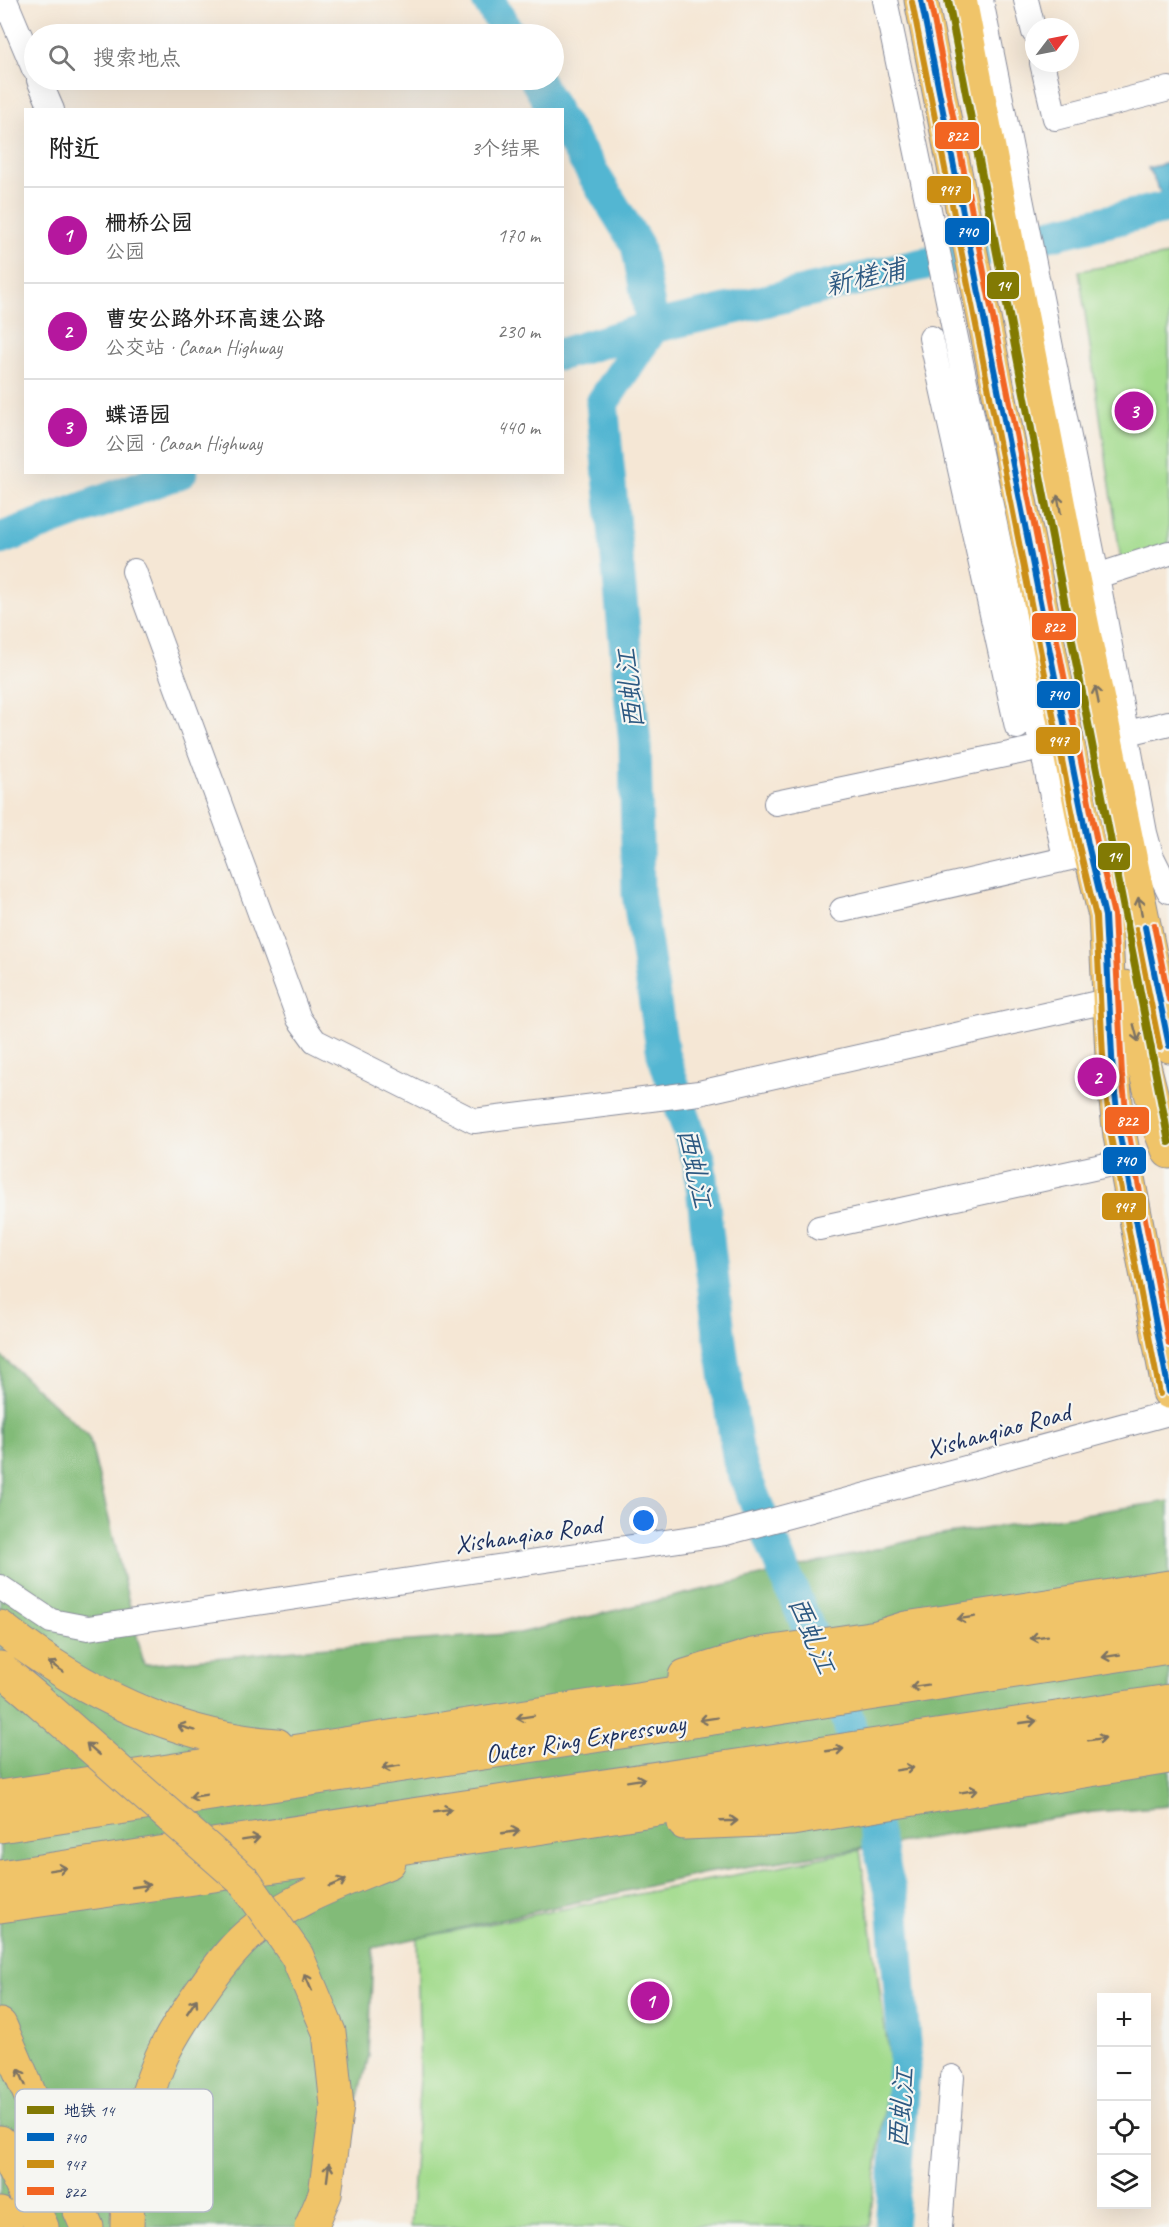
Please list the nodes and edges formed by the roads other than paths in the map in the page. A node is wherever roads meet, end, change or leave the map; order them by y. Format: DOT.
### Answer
graph roads {
  1 [pos="5,0"];
  2 [pos="885,0"];
  3 [pos="921,0"];
  4 [pos="960,0"];
  5 [pos="981,0"];
  6 [pos="1026,0"];
  7 [pos="1030,18"];
  8 [pos="24,45"];
  9 [pos="1044,72"];
  10 [pos="1169,89"];
  11 [pos="43,90"];
  12 [pos="50,108"];
  13 [pos="1005,175"];
  14 [pos="968,317"];
  15 [pos="931,338"];
  16 [pos="979,369"];
  17 [pos="933,379"];
  18 [pos="1169,553"];
  19 [pos="134,571"];
  20 [pos="1085,577"];
  21 [pos="1011,588"];
  22 [pos="1169,723"];
  23 [pos="1017,727"];
  24 [pos="1116,736"];
  25 [pos="1055,745"];
  26 [pos="776,803"];
  27 [pos="1078,856"];
  28 [pos="1169,891"];
  29 [pos="842,910"];
  30 [pos="1105,916"];
  31 [pos="1111,1000"];
  32 [pos="1169,1046"];
  33 [pos="1169,1152"];
  34 [pos="1125,1161"];
  35 [pos="819,1228"];
  36 [pos="1169,1392"];
  37 [pos="1169,1413"];
  38 [pos="0,1587"];
  39 [pos="1169,1587"];
  40 [pos="1169,1619"];
  41 [pos="7,1646"];
  42 [pos="1169,1647"];
  43 [pos="759,1682"];
  44 [pos="1169,1701"];
  45 [pos="1169,1728"];
  46 [pos="327,1748"];
  47 [pos="1169,1757"];
  48 [pos="785,1789"];
  49 [pos="0,1797"];
  50 [pos="0,1826"];
  51 [pos="437,1843"];
  52 [pos="0,1877"];
  53 [pos="0,1906"];
  54 [pos="0,2025"];
  55 [pos="952,2077"];
  56 [pos="28,2089"];
  57 [pos="150,2089"];
  58 [pos="0,2142"];
  59 [pos="15,2172"];
  60 [pos="35,2212"];
  61 [pos="81,2212"];
  62 [pos="128,2212"];
  63 [pos="0,2214"];
  64 [pos="6,2227"];
  65 [pos="42,2227"];
  66 [pos="87,2227"];
  67 [pos="127,2227"];
  68 [pos="311,2227"];
  69 [pos="940,2227"];
  1 -- 8 [label="street"];
  2 -- 14 [label="street"];
  3 -- 14 [label="highway"];
  4 -- 13 [label="highway"];
  5 -- 13 [label="street"];
  6 -- 7 [label="street"];
  9 -- 10 [label="street"];
  11 -- 12 [label="street"];
  13 -- 20 [label="highway"];
  14 -- 16 [label="highway"];
  15 -- 17 [label="street"];
  16 -- 17 [label="street"];
  16 -- 21 [label="highway"];
  17 -- 21 [label="street"];
  18 -- 20 [label="street"];
  19 -- 31 [label="street"];
  20 -- 24 [label="highway"];
  21 -- 23 [label="street"];
  21 -- 25 [label="highway"];
  22 -- 24 [label="street"];
  24 -- 28 [label="street"];
  32 -- 24 [label="highway, one-way"];
  25 -- 26 [label="street"];
  25 -- 27 [label="highway"];
  27 -- 29 [label="street"];
  27 -- 30 [label="highway"];
  30 -- 31 [label="highway"];
  30 -- 33 [label="highway, one-way"];
  31 -- 34 [label="highway"];
  34 -- 35 [label="street"];
  34 -- 36 [label="highway"];
  37 -- 38 [label="street, Xishanqiao Road"];
  39 -- 43 [label="highway, one-way"];
  40 -- 43 [label="highway, one-way"];
  46 -- 41 [label="highway, one-way"];
  68 -- 41 [label="highway, one-way, bridge"];
  42 -- 43 [label="highway, Outer Ring Expressway, one-way"];
  43 -- 46 [label="highway, one-way"];
  43 -- 50 [label="highway, Outer Ring Expressway, one-way"];
  48 -- 44 [label="highway, Outer Ring Expressway, one-way"];
  48 -- 45 [label="highway, one-way"];
  46 -- 49 [label="highway"];
  48 -- 47 [label="highway, one-way"];
  51 -- 48 [label="highway, one-way"];
  52 -- 48 [label="highway, Outer Ring Expressway, one-way"];
  53 -- 51 [label="highway, one-way"];
  57 -- 51 [label="highway, one-way"];
  56 -- 54 [label="highway, one-way"];
  55 -- 69 [label="street"];
  58 -- 59 [label="highway"];
  60 -- 65 [label="highway"];
  66 -- 61 [label="highway, one-way"];
  67 -- 62 [label="highway, one-way"];
  63 -- 64 [label="highway"];
}
